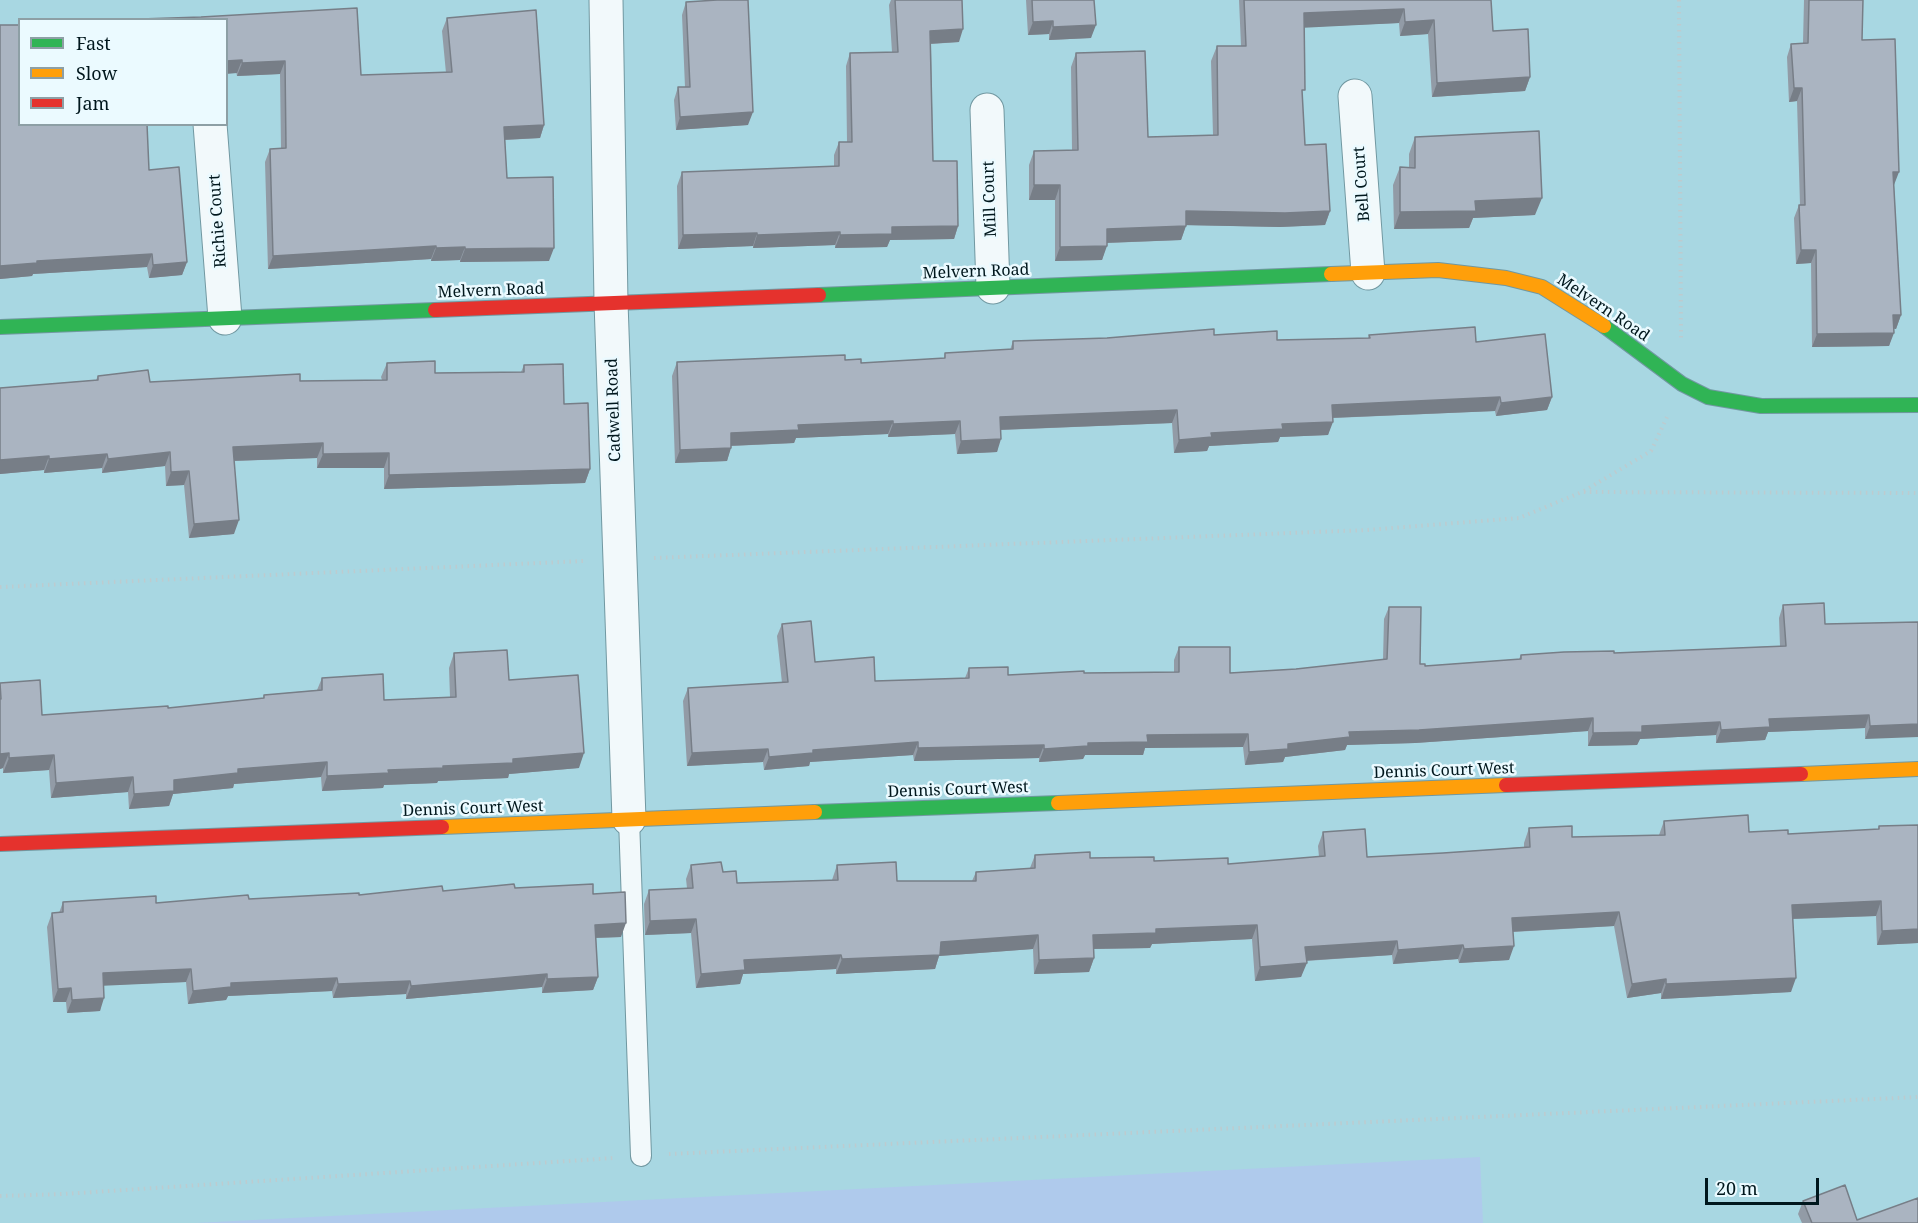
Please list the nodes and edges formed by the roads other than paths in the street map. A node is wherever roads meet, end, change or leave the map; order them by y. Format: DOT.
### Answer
graph roads {
  1 [pos="606,0"];
  2 [pos="1355,96"];
  3 [pos="987,110"];
  4 [pos="210,126"];
  5 [pos="1368,273"];
  6 [pos="993,287"];
  7 [pos="610,302"];
  8 [pos="225,318"];
  9 [pos="0,327"];
  10 [pos="1918,405"];
  11 [pos="1918,769"];
  12 [pos="629,819"];
  13 [pos="0,844"];
  14 [pos="641,1156"];
  1 -- 7 [label="street, Cadwell Road"];
  2 -- 5 [label="street, Bell Court"];
  3 -- 6 [label="street, Mill Court"];
  4 -- 8 [label="street, Richie Court"];
  5 -- 6 [label="street, Melvern Road"];
  5 -- 10 [label="street, Melvern Road"];
  6 -- 7 [label="street, Melvern Road"];
  7 -- 8 [label="street, Melvern Road"];
  7 -- 12 [label="street, Cadwell Road"];
  8 -- 9 [label="street, Melvern Road"];
  11 -- 12 [label="street, Dennis Court West"];
  12 -- 13 [label="street, Dennis Court West"];
  12 -- 14 [label="lane"];
}
